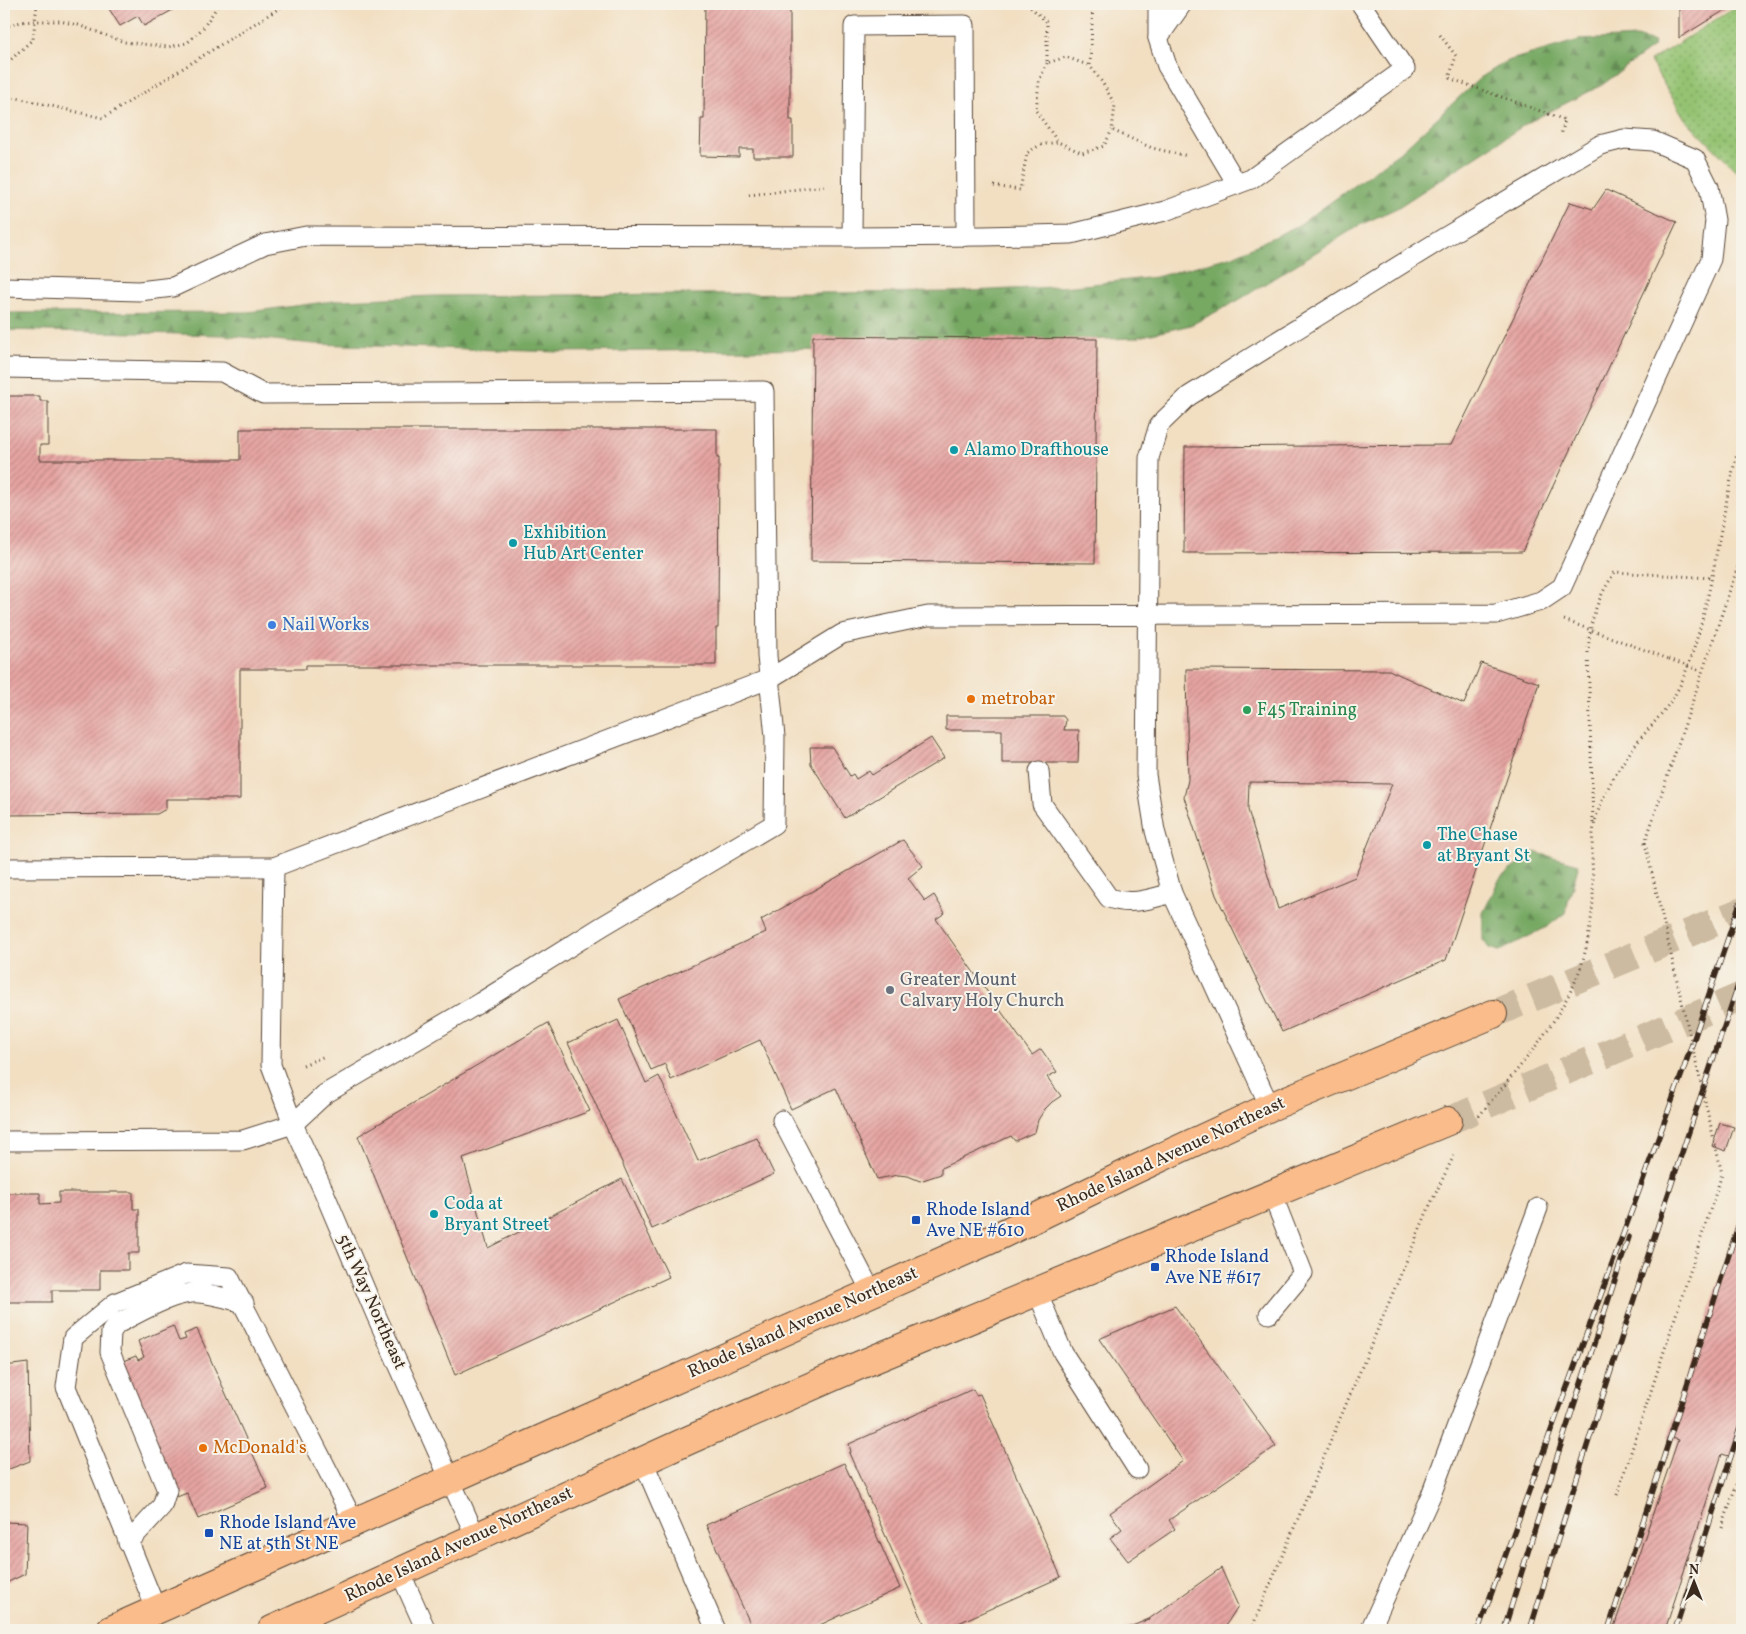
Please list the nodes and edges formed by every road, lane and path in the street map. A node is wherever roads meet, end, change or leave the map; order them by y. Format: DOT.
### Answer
graph roads {
  1 [pos="37,4"];
  2 [pos="219,4"];
  3 [pos="286,4"];
  4 [pos="1027,4"];
  5 [pos="1094,4"];
  6 [pos="1158,4"];
  7 [pos="1182,4"];
  8 [pos="1361,4"];
  9 [pos="36,21"];
  10 [pos="4,27"];
  11 [pos="1440,35"];
  12 [pos="1158,38"];
  13 [pos="1046,63"];
  14 [pos="4,66"];
  15 [pos="1090,66"];
  16 [pos="4,95"];
  17 [pos="1112,130"];
  18 [pos="1058,142"];
  19 [pos="1196,158"];
  20 [pos="1551,174"];
  21 [pos="1237,184"];
  22 [pos="825,186"];
  23 [pos="991,186"];
  24 [pos="749,195"];
  25 [pos="966,236"];
  26 [pos="852,237"];
  27 [pos="4,287"];
  28 [pos="4,368"];
  29 [pos="1742,554"];
  30 [pos="1712,578"];
  31 [pos="1540,601"];
  32 [pos="1148,615"];
  33 [pos="1589,629"];
  34 [pos="1702,672"];
  35 [pos="769,679"];
  36 [pos="1039,770"];
  37 [pos="1594,829"];
  38 [pos="274,867"];
  39 [pos="4,868"];
  40 [pos="1172,893"];
  41 [pos="1492,1014"];
  42 [pos="325,1056"];
  43 [pos="303,1065"];
  44 [pos="1270,1108"];
  45 [pos="782,1120"];
  46 [pos="1448,1121"];
  47 [pos="292,1124"];
  48 [pos="4,1141"];
  49 [pos="1272,1194"];
  50 [pos="1538,1208"];
  51 [pos="1037,1291"];
  52 [pos="872,1293"];
  53 [pos="244,1304"];
  54 [pos="1269,1314"];
  55 [pos="643,1461"];
  56 [pos="1137,1469"];
  57 [pos="451,1480"];
  58 [pos="1742,1484"];
  59 [pos="1617,1495"];
  60 [pos="354,1522"];
  61 [pos="1722,1528"];
  62 [pos="476,1538"];
  63 [pos="128,1543"];
  64 [pos="400,1572"];
  65 [pos="156,1609"];
  66 [pos="111,1630"];
  67 [pos="272,1630"];
  68 [pos="426,1630"];
  69 [pos="716,1630"];
  70 [pos="1370,1630"];
  1 -- 9 [label="path"];
  2 -- 9 [label="path"];
  3 -- 16 [label="path"];
  4 -- 13 [label="path"];
  5 -- 15 [label="path"];
  6 -- 12 [label="lane"];
  7 -- 12 [label="lane"];
  8 -- 21 [label="lane"];
  9 -- 10 [label="path"];
  9 -- 14 [label="path"];
  11 -- 20 [label="path"];
  12 -- 21 [label="lane"];
  13 -- 15 [label="path"];
  13 -- 18 [label="path"];
  15 -- 17 [label="path"];
  17 -- 18 [label="path"];
  17 -- 19 [label="path"];
  18 -- 23 [label="path"];
  20 -- 31 [label="lane"];
  20 -- 32 [label="lane"];
  21 -- 25 [label="lane"];
  22 -- 24 [label="path"];
  25 -- 26 [label="lane"];
  25 -- 26 [label="lane"];
  26 -- 27 [label="lane"];
  28 -- 35 [label="lane"];
  29 -- 34 [label="path"];
  30 -- 33 [label="path"];
  31 -- 32 [label="lane"];
  31 -- 33 [label="path"];
  32 -- 35 [label="lane"];
  32 -- 40 [label="lane"];
  33 -- 34 [label="path, bridge"];
  33 -- 37 [label="path"];
  34 -- 59 [label="path, bridge"];
  35 -- 38 [label="lane"];
  35 -- 47 [label="lane"];
  36 -- 40 [label="lane"];
  38 -- 39 [label="lane"];
  38 -- 47 [label="lane, 5th Way Northeast"];
  40 -- 44 [label="lane"];
  41 -- 44 [label="main road, Rhode Island Avenue Northeast"];
  42 -- 43 [label="path"];
  44 -- 52 [label="main road, Rhode Island Avenue Northeast"];
  45 -- 52 [label="lane"];
  46 -- 49 [label="main road, Rhode Island Avenue Northeast"];
  47 -- 48 [label="lane"];
  47 -- 57 [label="lane, 5th Way Northeast"];
  49 -- 51 [label="main road, Rhode Island Avenue Northeast"];
  49 -- 54 [label="lane"];
  50 -- 70 [label="lane"];
  51 -- 55 [label="main road, Rhode Island Avenue Northeast"];
  51 -- 56 [label="lane"];
  52 -- 57 [label="main road, Rhode Island Avenue Northeast"];
  53 -- 60 [label="lane"];
  53 -- 63 [label="lane"];
  53 -- 63 [label="lane"];
  55 -- 62 [label="main road, Rhode Island Avenue Northeast"];
  55 -- 69 [label="lane"];
  57 -- 60 [label="main road, Rhode Island Avenue Northeast"];
  57 -- 62 [label="lane, 5th Way Northeast"];
  58 -- 61 [label="path"];
  60 -- 65 [label="main road, Rhode Island Avenue Northeast"];
  62 -- 64 [label="main road, Rhode Island Avenue Northeast"];
  63 -- 65 [label="lane"];
  64 -- 67 [label="main road, Rhode Island Avenue Northeast"];
  64 -- 68 [label="lane"];
  65 -- 66 [label="main road, Rhode Island Avenue Northeast"];
}
